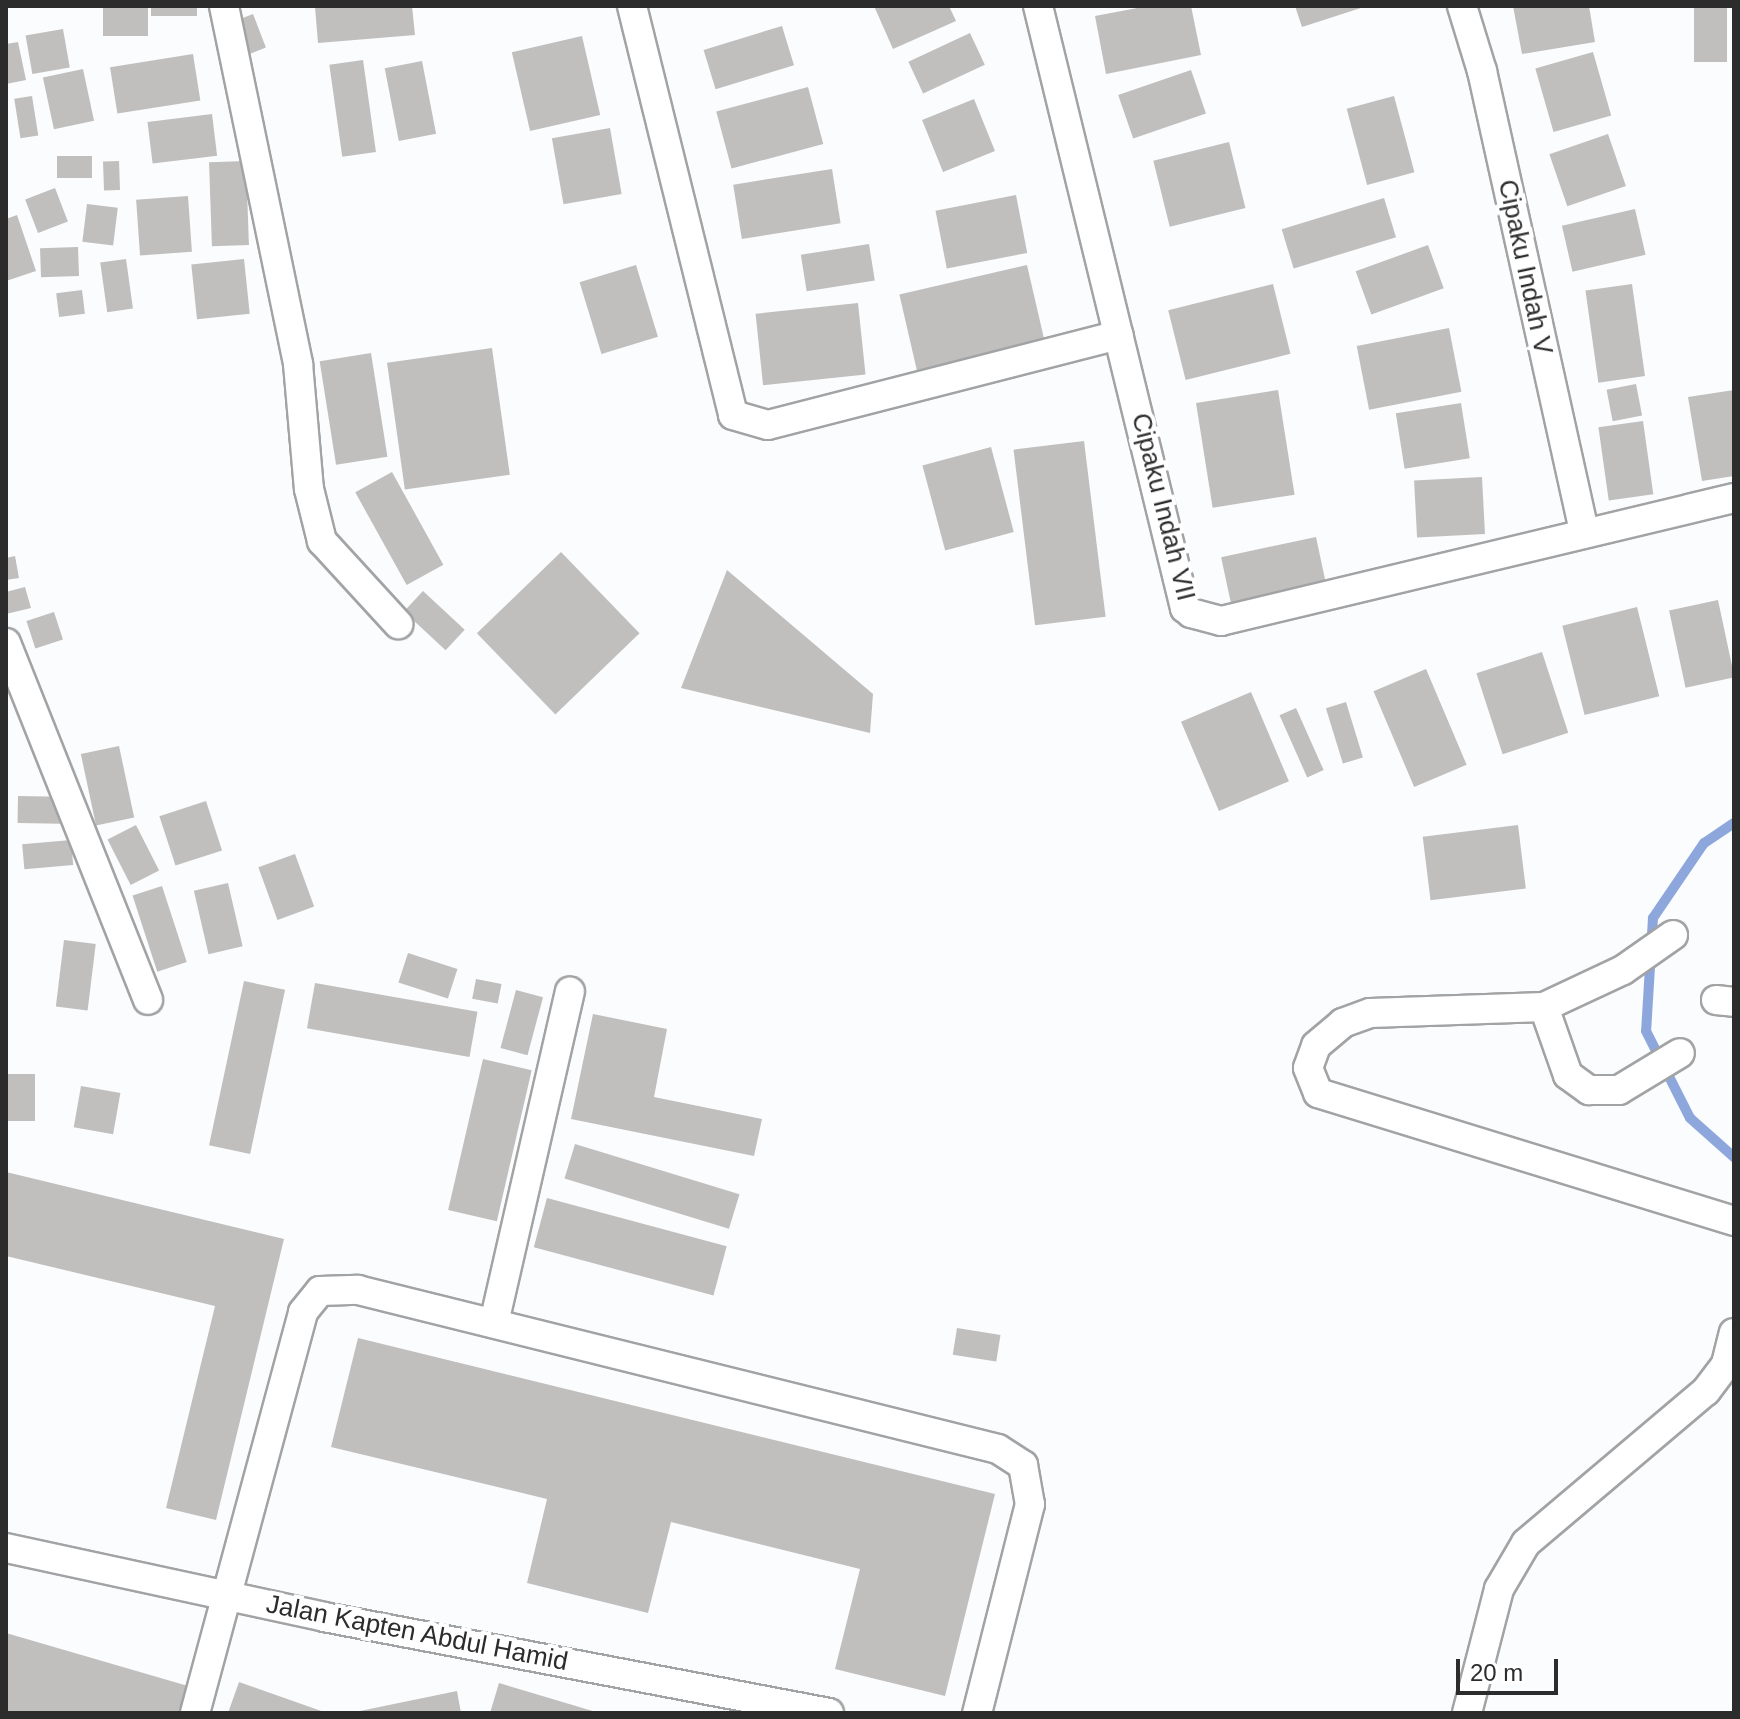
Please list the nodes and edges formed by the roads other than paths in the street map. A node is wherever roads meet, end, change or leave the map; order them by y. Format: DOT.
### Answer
graph roads {
  1 [pos="224,6"];
  2 [pos="632,6"];
  3 [pos="1038,6"];
  4 [pos="1462,6"];
  5 [pos="1119,335"];
  6 [pos="1734,498"];
  7 [pos="1584,530"];
  8 [pos="398,624"];
  9 [pos="6,643"];
  10 [pos="1673,935"];
  11 [pos="570,992"];
  12 [pos="148,1000"];
  13 [pos="1544,1007"];
  14 [pos="1680,1053"];
  15 [pos="1734,1221"];
  16 [pos="494,1323"];
  17 [pos="1734,1333"];
  18 [pos="6,1548"];
  19 [pos="225,1593"];
  20 [pos="195,1713"];
  21 [pos="829,1713"];
  22 [pos="977,1713"];
  23 [pos="1467,1713"];
  1 -- 8 [label="street"];
  2 -- 5 [label="street"];
  3 -- 5 [label="street, Cipaku Indah VII"];
  4 -- 7 [label="street, Cipaku Indah V"];
  5 -- 7 [label="street, Cipaku Indah VII"];
  6 -- 7 [label="street, Cipaku Indah VII"];
  9 -- 12 [label="street"];
  10 -- 13 [label="street"];
  11 -- 16 [label="street"];
  13 -- 14 [label="street"];
  13 -- 15 [label="street"];
  16 -- 19 [label="street"];
  16 -- 22 [label="street"];
  17 -- 23 [label="street"];
  18 -- 19 [label="street, Jalan Kapten Abdul Hamid"];
  19 -- 20 [label="street"];
  19 -- 21 [label="street, Jalan Kapten Abdul Hamid"];
}
